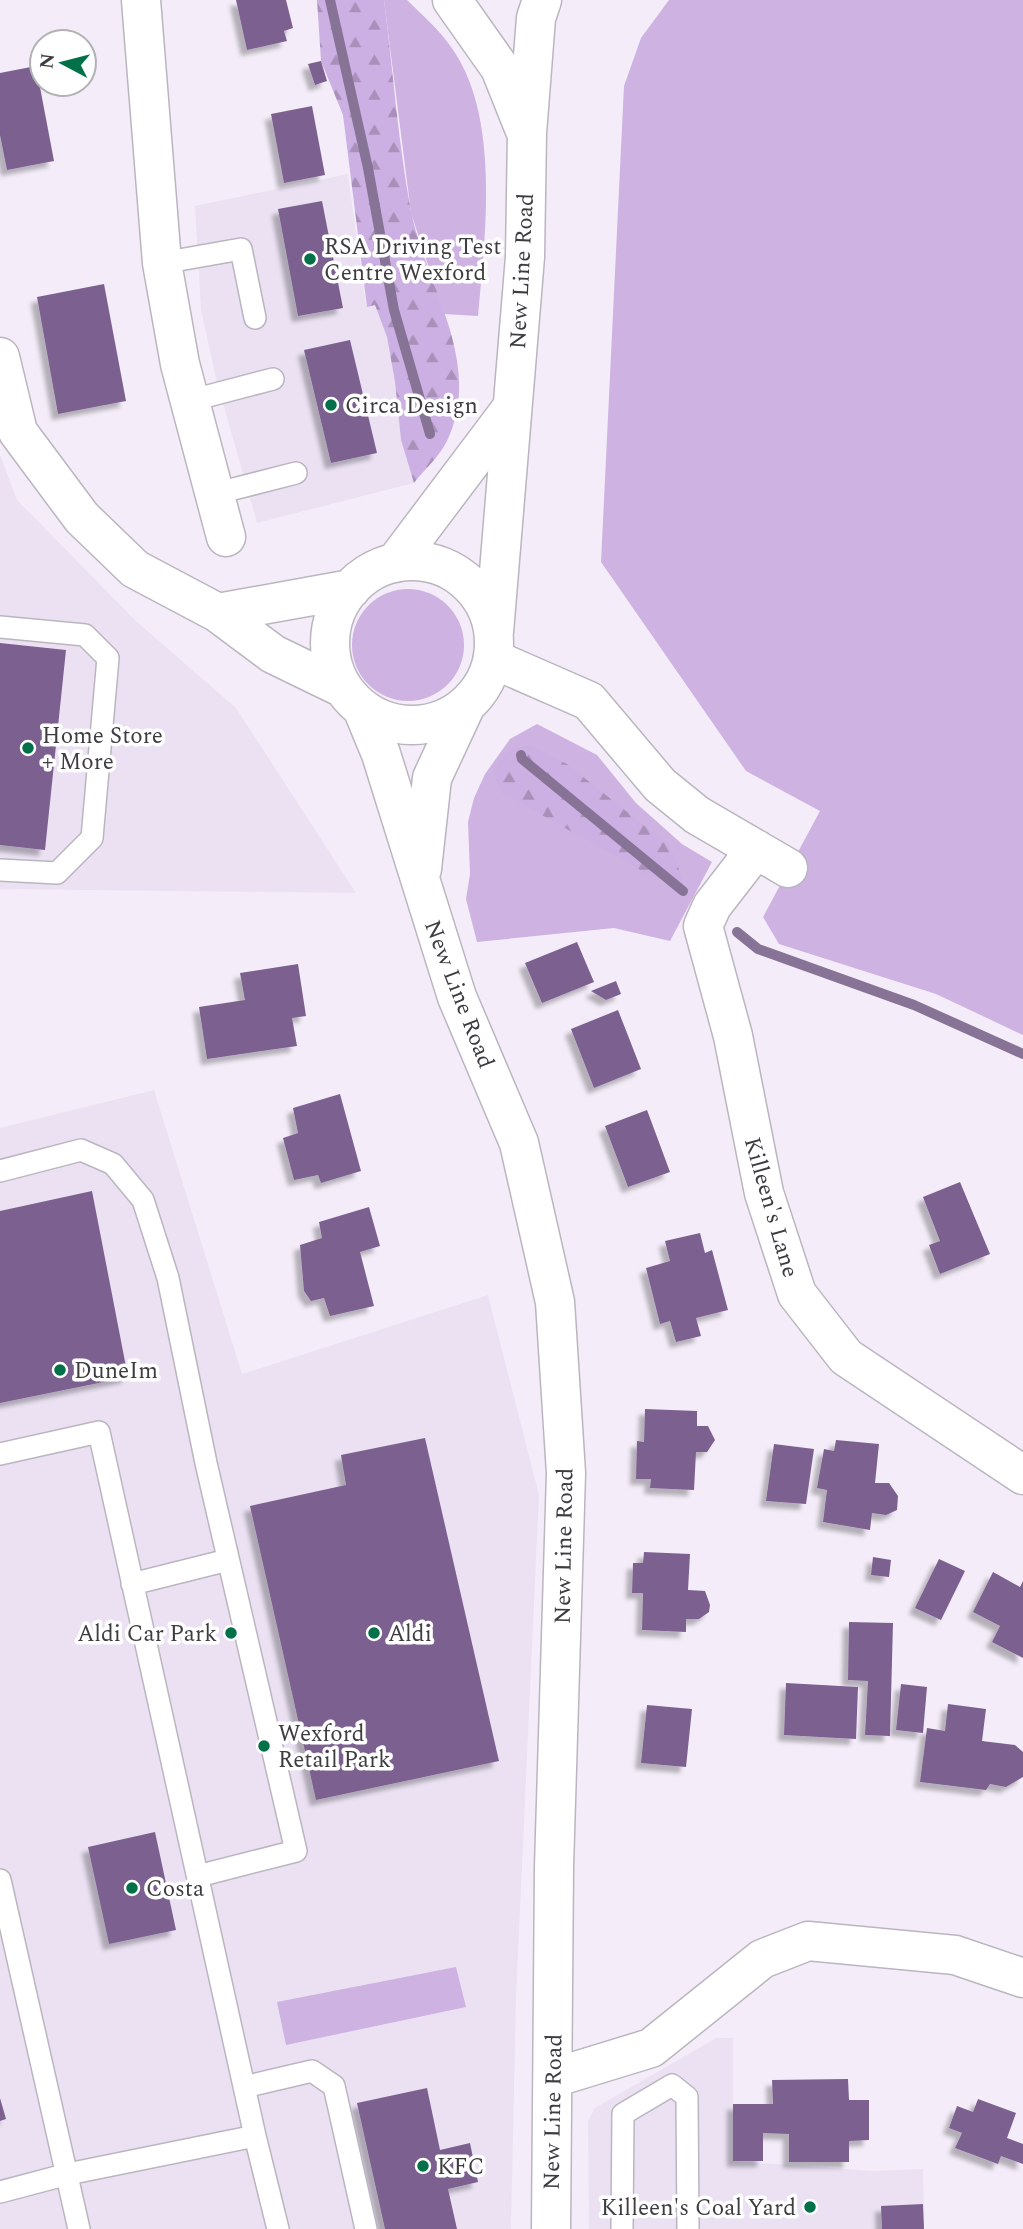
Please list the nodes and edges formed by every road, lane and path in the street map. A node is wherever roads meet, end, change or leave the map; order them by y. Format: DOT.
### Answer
graph roads {
  1 [pos="141,0"];
  2 [pos="452,0"];
  3 [pos="542,0"];
  4 [pos="527,133"];
  5 [pos="162,263"];
  6 [pos="254,318"];
  7 [pos="0,357"];
  8 [pos="273,379"];
  9 [pos="189,401"];
  10 [pos="511,410"];
  11 [pos="9,434"];
  12 [pos="296,473"];
  13 [pos="214,494"];
  14 [pos="226,537"];
  15 [pos="395,562"];
  16 [pos="351,589"];
  17 [pos="218,613"];
  18 [pos="0,627"];
  19 [pos="494,645"];
  20 [pos="353,698"];
  21 [pos="465,707"];
  22 [pos="0,870"];
  23 [pos="421,885"];
  24 [pos="0,1171"];
  25 [pos="0,1454"];
  26 [pos="1023,1475"];
  27 [pos="228,1560"];
  28 [pos="132,1584"];
  29 [pos="198,1876"];
  30 [pos="0,1880"];
  31 [pos="1023,1978"];
  32 [pos="553,2078"];
  33 [pos="244,2087"];
  34 [pos="255,2136"];
  35 [pos="68,2174"];
  36 [pos="0,2192"];
  37 [pos="79,2229"];
  38 [pos="278,2229"];
  39 [pos="366,2229"];
  40 [pos="551,2229"];
  41 [pos="622,2229"];
  42 [pos="688,2229"];
  1 -- 5 [label="main road"];
  2 -- 4 [label="main road, New Line Road"];
  3 -- 4 [label="main road, New Line Road"];
  4 -- 10 [label="main road, New Line Road"];
  5 -- 6 [label="lane"];
  5 -- 9 [label="main road"];
  7 -- 11 [label="main road"];
  8 -- 9 [label="lane"];
  9 -- 13 [label="main road"];
  10 -- 15 [label="main road"];
  10 -- 19 [label="main road, New Line Road"];
  11 -- 17 [label="main road"];
  12 -- 13 [label="lane"];
  13 -- 14 [label="main road"];
  15 -- 16 [label="main road"];
  15 -- 19 [label="main road"];
  16 -- 17 [label="main road"];
  16 -- 20 [label="main road"];
  17 -- 20 [label="main road"];
  18 -- 22 [label="lane"];
  19 -- 21 [label="main road"];
  19 -- 26 [label="main road, Killeen's Lane"];
  20 -- 21 [label="main road"];
  20 -- 23 [label="main road, New Line Road"];
  21 -- 23 [label="main road, New Line Road"];
  23 -- 32 [label="main road, New Line Road"];
  24 -- 27 [label="lane"];
  25 -- 28 [label="lane"];
  27 -- 28 [label="lane"];
  27 -- 29 [label="lane"];
  28 -- 29 [label="lane"];
  29 -- 33 [label="lane"];
  30 -- 35 [label="lane"];
  31 -- 32 [label="main road"];
  32 -- 40 [label="main road, New Line Road"];
  33 -- 34 [label="lane"];
  33 -- 39 [label="lane"];
  34 -- 35 [label="lane"];
  34 -- 38 [label="lane"];
  35 -- 36 [label="lane"];
  35 -- 37 [label="lane"];
  41 -- 42 [label="lane"];
}
